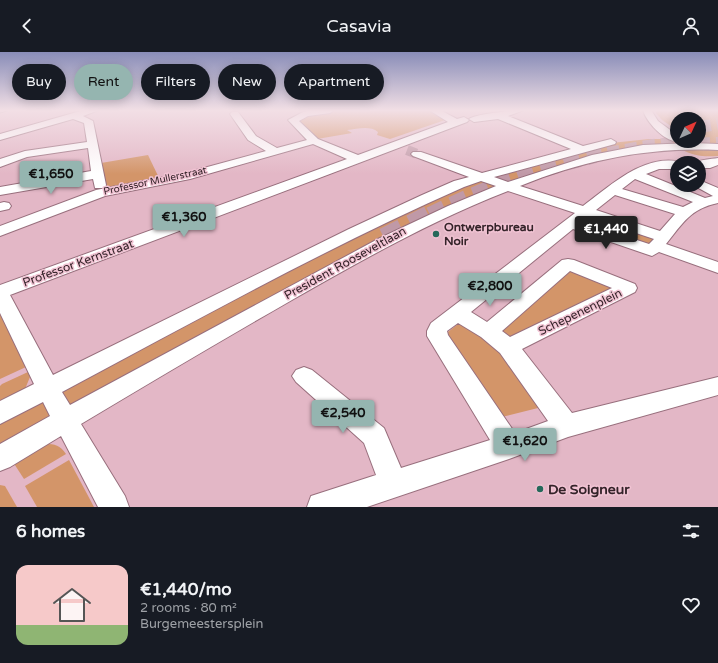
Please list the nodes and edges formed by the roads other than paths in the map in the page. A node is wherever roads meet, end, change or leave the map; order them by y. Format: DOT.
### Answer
graph roads {
  1 [pos="20,131"];
  2 [pos="90,131"];
  3 [pos="247,131"];
  4 [pos="304,131"];
  5 [pos="431,131"];
  6 [pos="536,131"];
  7 [pos="0,137"];
  8 [pos="670,140"];
  9 [pos="314,141"];
  10 [pos="670,143"];
  11 [pos="92,144"];
  12 [pos="393,145"];
  13 [pos="706,145"];
  14 [pos="718,147"];
  15 [pos="580,149"];
  16 [pos="276,152"];
  17 [pos="358,159"];
  18 [pos="670,165"];
  19 [pos="657,166"];
  20 [pos="1,171"];
  21 [pos="670,171"];
  22 [pos="98,174"];
  23 [pos="634,174"];
  24 [pos="481,177"];
  25 [pos="507,186"];
  26 [pos="706,187"];
  27 [pos="612,190"];
  28 [pos="0,191"];
  29 [pos="101,193"];
  30 [pos="718,193"];
  31 [pos="711,201"];
  32 [pos="684,212"];
  33 [pos="577,217"];
  34 [pos="0,231"];
  35 [pos="657,245"];
  36 [pos="718,268"];
  37 [pos="0,293"];
  38 [pos="457,312"];
  39 [pos="488,332"];
  40 [pos="508,347"];
  41 [pos="304,376"];
  42 [pos="718,386"];
  43 [pos="48,388"];
  44 [pos="0,413"];
  45 [pos="65,420"];
  46 [pos="566,426"];
  47 [pos="509,447"];
  48 [pos="0,458"];
  49 [pos="393,483"];
  50 [pos="114,507"];
  51 [pos="322,507"];
  1 -- 7 [label="street"];
  2 -- 11 [label="street"];
  3 -- 16 [label="street"];
  4 -- 9 [label="street"];
  5 -- 12 [label="street, Professor Kernstraat"];
  6 -- 15 [label="street"];
  8 -- 15 [label="street, President Rooseveltlaan"];
  9 -- 16 [label="street, Professor Mullerstraat"];
  9 -- 17 [label="street"];
  10 -- 25 [label="street, President Rooseveltlaan"];
  11 -- 20 [label="street"];
  11 -- 22 [label="street"];
  12 -- 17 [label="street, Professor Kernstraat"];
  12 -- 24 [label="street"];
  13 -- 14 [label="street, President Rooseveltlaan"];
  15 -- 24 [label="street, President Rooseveltlaan"];
  16 -- 29 [label="street, Professor Mullerstraat"];
  17 -- 37 [label="street, Professor Kernstraat"];
  18 -- 19 [label="street"];
  19 -- 21 [label="street"];
  19 -- 23 [label="street"];
  22 -- 28 [label="street"];
  22 -- 29 [label="street"];
  23 -- 27 [label="street"];
  23 -- 31 [label="street"];
  24 -- 25 [label="street"];
  24 -- 43 [label="street, President Rooseveltlaan"];
  25 -- 33 [label="street"];
  25 -- 45 [label="street, President Rooseveltlaan"];
  26 -- 30 [label="street"];
  27 -- 32 [label="street"];
  27 -- 33 [label="street"];
  29 -- 34 [label="street, Professor Mullerstraat"];
  31 -- 32 [label="street"];
  32 -- 35 [label="street"];
  33 -- 35 [label="street"];
  33 -- 38 [label="street"];
  35 -- 36 [label="street"];
  37 -- 43 [label="street"];
  38 -- 39 [label="street"];
  38 -- 47 [label="street"];
  39 -- 40 [label="street"];
  39 -- 40 [label="street, Schepenenplein"];
  40 -- 46 [label="street"];
  41 -- 49 [label="street"];
  42 -- 46 [label="street"];
  43 -- 44 [label="street, President Rooseveltlaan"];
  43 -- 45 [label="street"];
  45 -- 48 [label="street, President Rooseveltlaan"];
  45 -- 50 [label="street"];
  46 -- 47 [label="street"];
  47 -- 49 [label="street"];
  49 -- 51 [label="street"];
}
